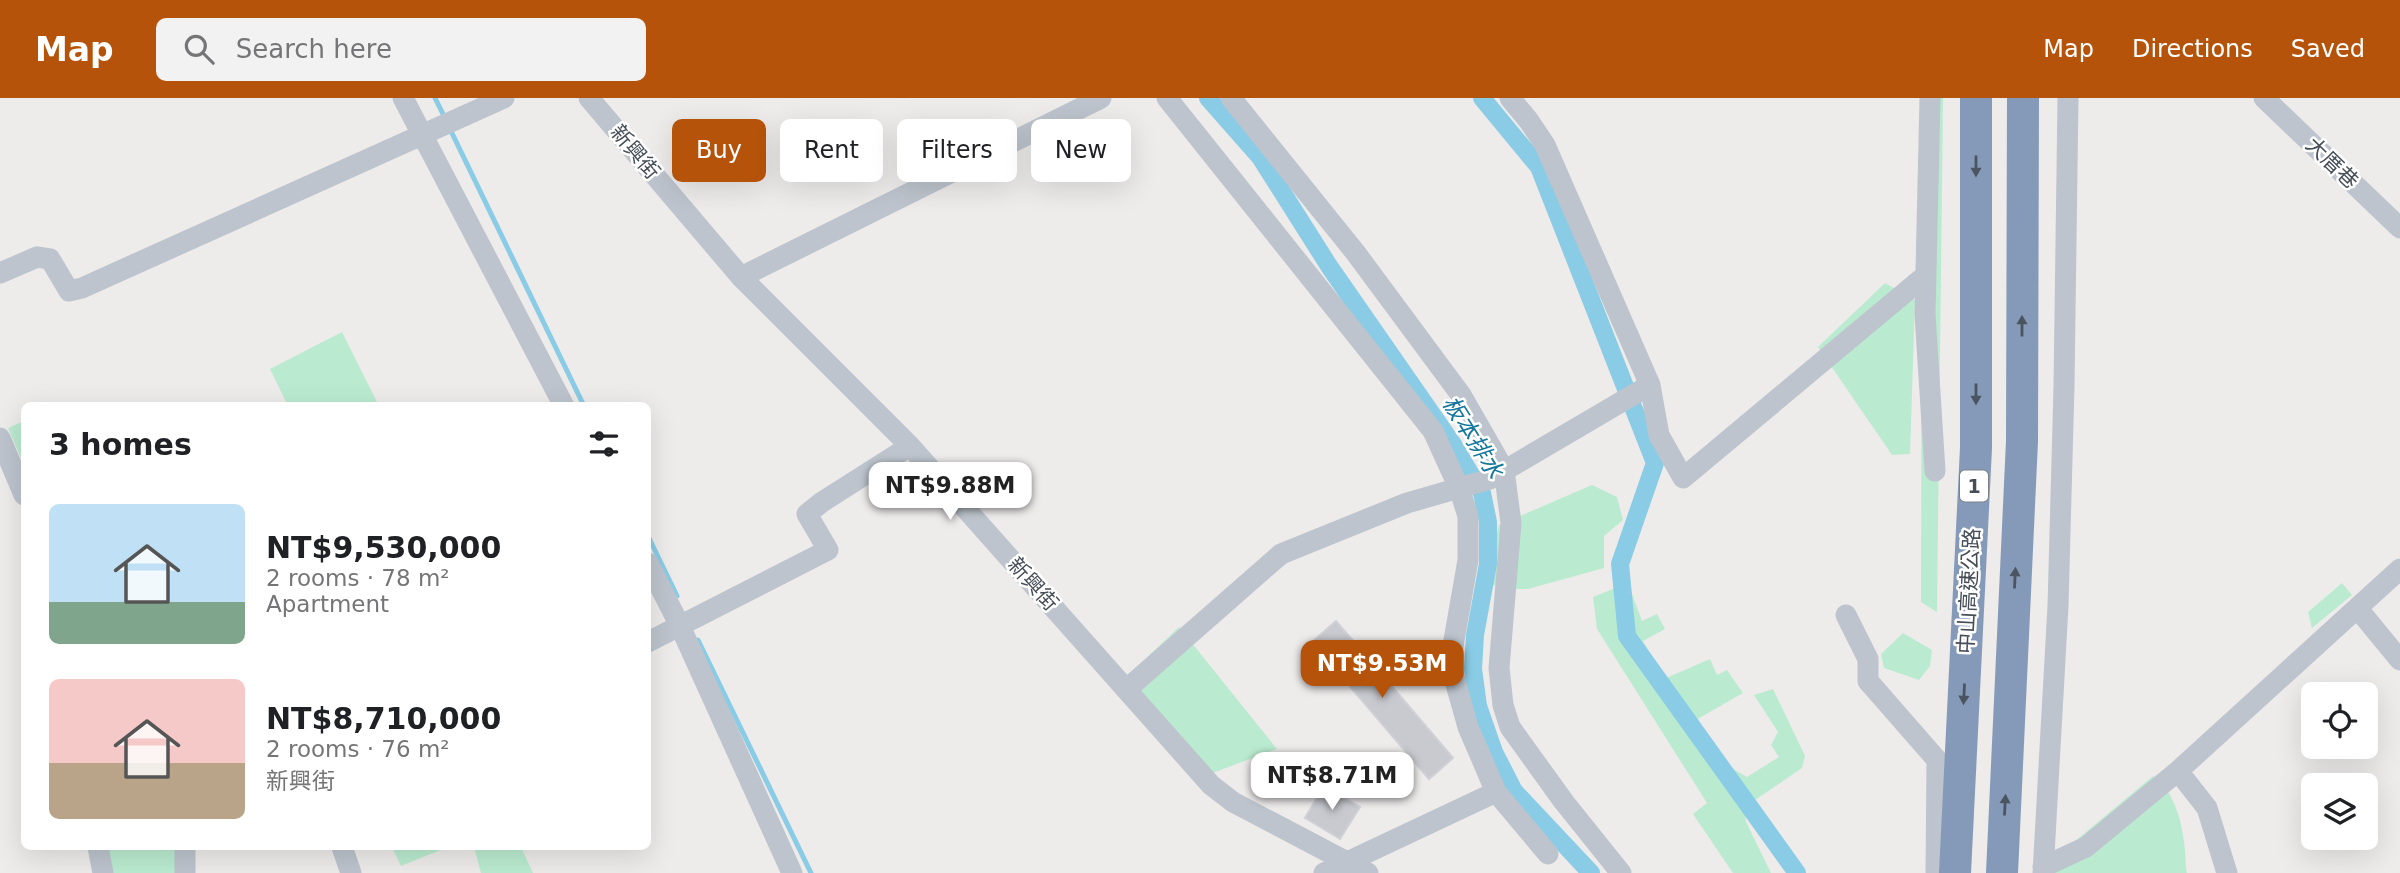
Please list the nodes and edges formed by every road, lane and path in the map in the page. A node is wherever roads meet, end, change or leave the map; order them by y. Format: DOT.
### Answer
graph roads {
  1 [pos="403,98"];
  2 [pos="504,98"];
  3 [pos="589,98"];
  4 [pos="1101,98"];
  5 [pos="1167,98"];
  6 [pos="1231,98"];
  7 [pos="1510,98"];
  8 [pos="1930,98"];
  9 [pos="1976,98"];
  10 [pos="2023,98"];
  11 [pos="2068,98"];
  12 [pos="2264,98"];
  13 [pos="421,135"];
  14 [pos="2400,228"];
  15 [pos="0,273"];
  16 [pos="1926,275"];
  17 [pos="741,277"];
  18 [pos="1650,385"];
  19 [pos="562,402"];
  20 [pos="0,438"];
  21 [pos="910,446"];
  22 [pos="1504,470"];
  23 [pos="1935,471"];
  24 [pos="21,488"];
  25 [pos="1459,488"];
  26 [pos="2400,569"];
  27 [pos="651,570"];
  28 [pos="2358,609"];
  29 [pos="1846,615"];
  30 [pos="680,626"];
  31 [pos="651,640"];
  32 [pos="2400,660"];
  33 [pos="1127,690"];
  34 [pos="2178,771"];
  35 [pos="1496,792"];
  36 [pos="99,850"];
  37 [pos="185,850"];
  38 [pos="343,850"];
  39 [pos="1548,854"];
  40 [pos="1349,862"];
  41 [pos="2043,870"];
  42 [pos="103,873"];
  43 [pos="185,873"];
  44 [pos="351,873"];
  45 [pos="792,873"];
  46 [pos="1324,873"];
  47 [pos="1368,873"];
  48 [pos="1621,873"];
  49 [pos="1936,873"];
  50 [pos="1955,873"];
  51 [pos="2002,873"];
  52 [pos="2227,873"];
  1 -- 13 [label="street"];
  2 -- 13 [label="street"];
  3 -- 17 [label="street, 新興街"];
  4 -- 17 [label="street"];
  5 -- 25 [label="street"];
  6 -- 22 [label="street"];
  7 -- 18 [label="street"];
  8 -- 16 [label="street"];
  9 -- 50 [label="highway, 中山高速公路 / 1, one-way"];
  51 -- 10 [label="highway, 1, one-way"];
  11 -- 41 [label="street"];
  12 -- 14 [label="street, 大厝巷"];
  13 -- 15 [label="street"];
  13 -- 19 [label="street"];
  16 -- 18 [label="street"];
  16 -- 23 [label="street"];
  17 -- 21 [label="street, 新興街"];
  18 -- 22 [label="street"];
  20 -- 24 [label="street"];
  21 -- 30 [label="street"];
  21 -- 33 [label="street, 新興街"];
  22 -- 25 [label="street"];
  22 -- 48 [label="street"];
  25 -- 33 [label="street"];
  25 -- 35 [label="street"];
  26 -- 28 [label="street"];
  27 -- 30 [label="street"];
  28 -- 32 [label="street"];
  28 -- 34 [label="street"];
  29 -- 49 [label="street"];
  30 -- 31 [label="street"];
  30 -- 45 [label="street"];
  33 -- 40 [label="street, 新興街"];
  34 -- 41 [label="street"];
  34 -- 52 [label="street"];
  35 -- 39 [label="street"];
  35 -- 40 [label="street"];
  36 -- 42 [label="street"];
  37 -- 43 [label="street"];
  38 -- 44 [label="street"];
  40 -- 46 [label="street"];
  40 -- 47 [label="street, 新興街"];
}
